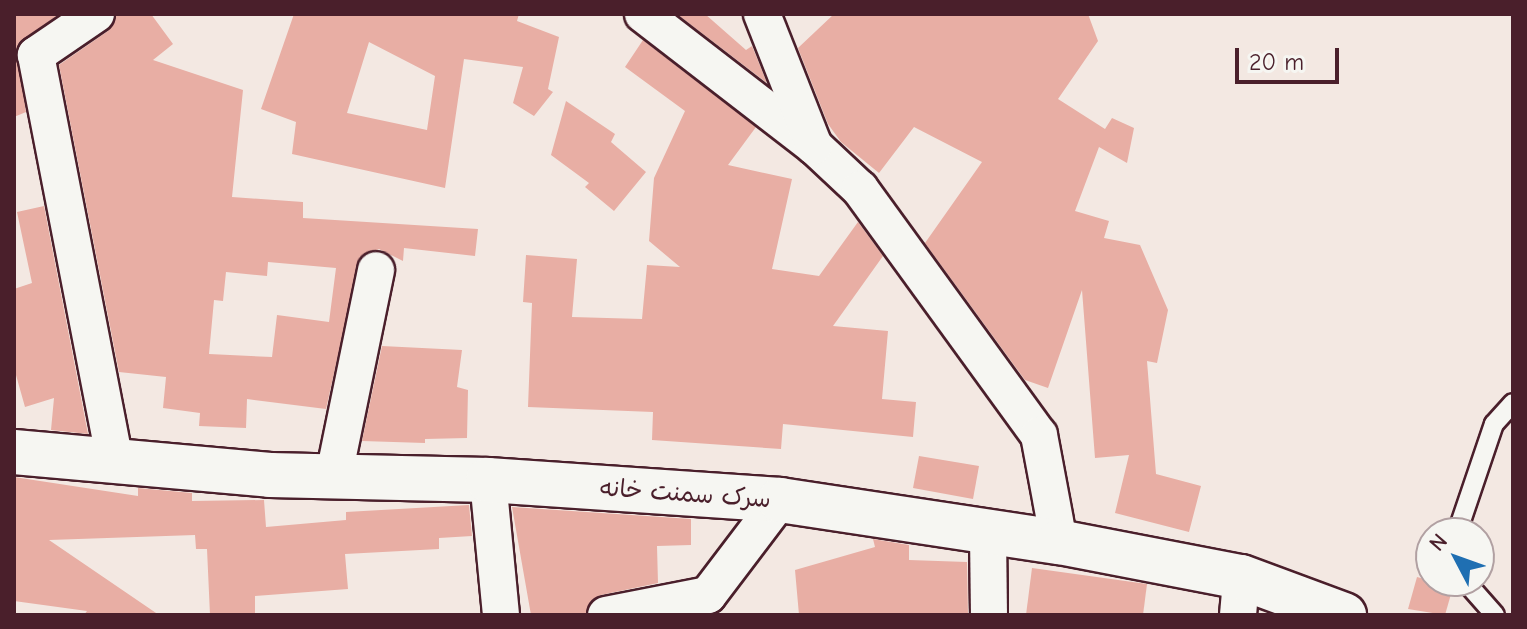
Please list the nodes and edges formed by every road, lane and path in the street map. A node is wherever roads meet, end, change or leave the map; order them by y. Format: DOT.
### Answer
graph roads {
  1 [pos="96,14"];
  2 [pos="643,14"];
  3 [pos="762,14"];
  4 [pos="814,146"];
  5 [pos="376,270"];
  6 [pos="1513,403"];
  7 [pos="14,452"];
  8 [pos="115,461"];
  9 [pos="334,475"];
  10 [pos="488,480"];
  11 [pos="780,500"];
  12 [pos="1462,517"];
  13 [pos="988,534"];
  14 [pos="1059,542"];
  15 [pos="1239,596"];
  16 [pos="1479,597"];
  17 [pos="708,605"];
  18 [pos="501,615"];
  19 [pos="606,615"];
  20 [pos="989,615"];
  21 [pos="1344,615"];
  22 [pos="1495,615"];
  1 -- 8 [label="street"];
  2 -- 4 [label="street"];
  3 -- 4 [label="street"];
  4 -- 14 [label="street"];
  5 -- 9 [label="street"];
  6 -- 12 [label="lane"];
  7 -- 8 [label="street, سرک سمنت خانه"];
  8 -- 9 [label="street, سرک سمنت خانه"];
  9 -- 10 [label="street, سرک سمنت خانه"];
  10 -- 11 [label="street, سرک سمنت خانه"];
  10 -- 18 [label="street"];
  11 -- 13 [label="street, سرک سمنت خانه"];
  11 -- 17 [label="street"];
  13 -- 14 [label="street, سرک سمنت خانه"];
  13 -- 20 [label="street"];
  14 -- 15 [label="street, سرک سمنت خانه"];
  15 -- 21 [label="street, سرک سمنت خانه"];
  16 -- 22 [label="lane"];
  17 -- 19 [label="street"];
}
